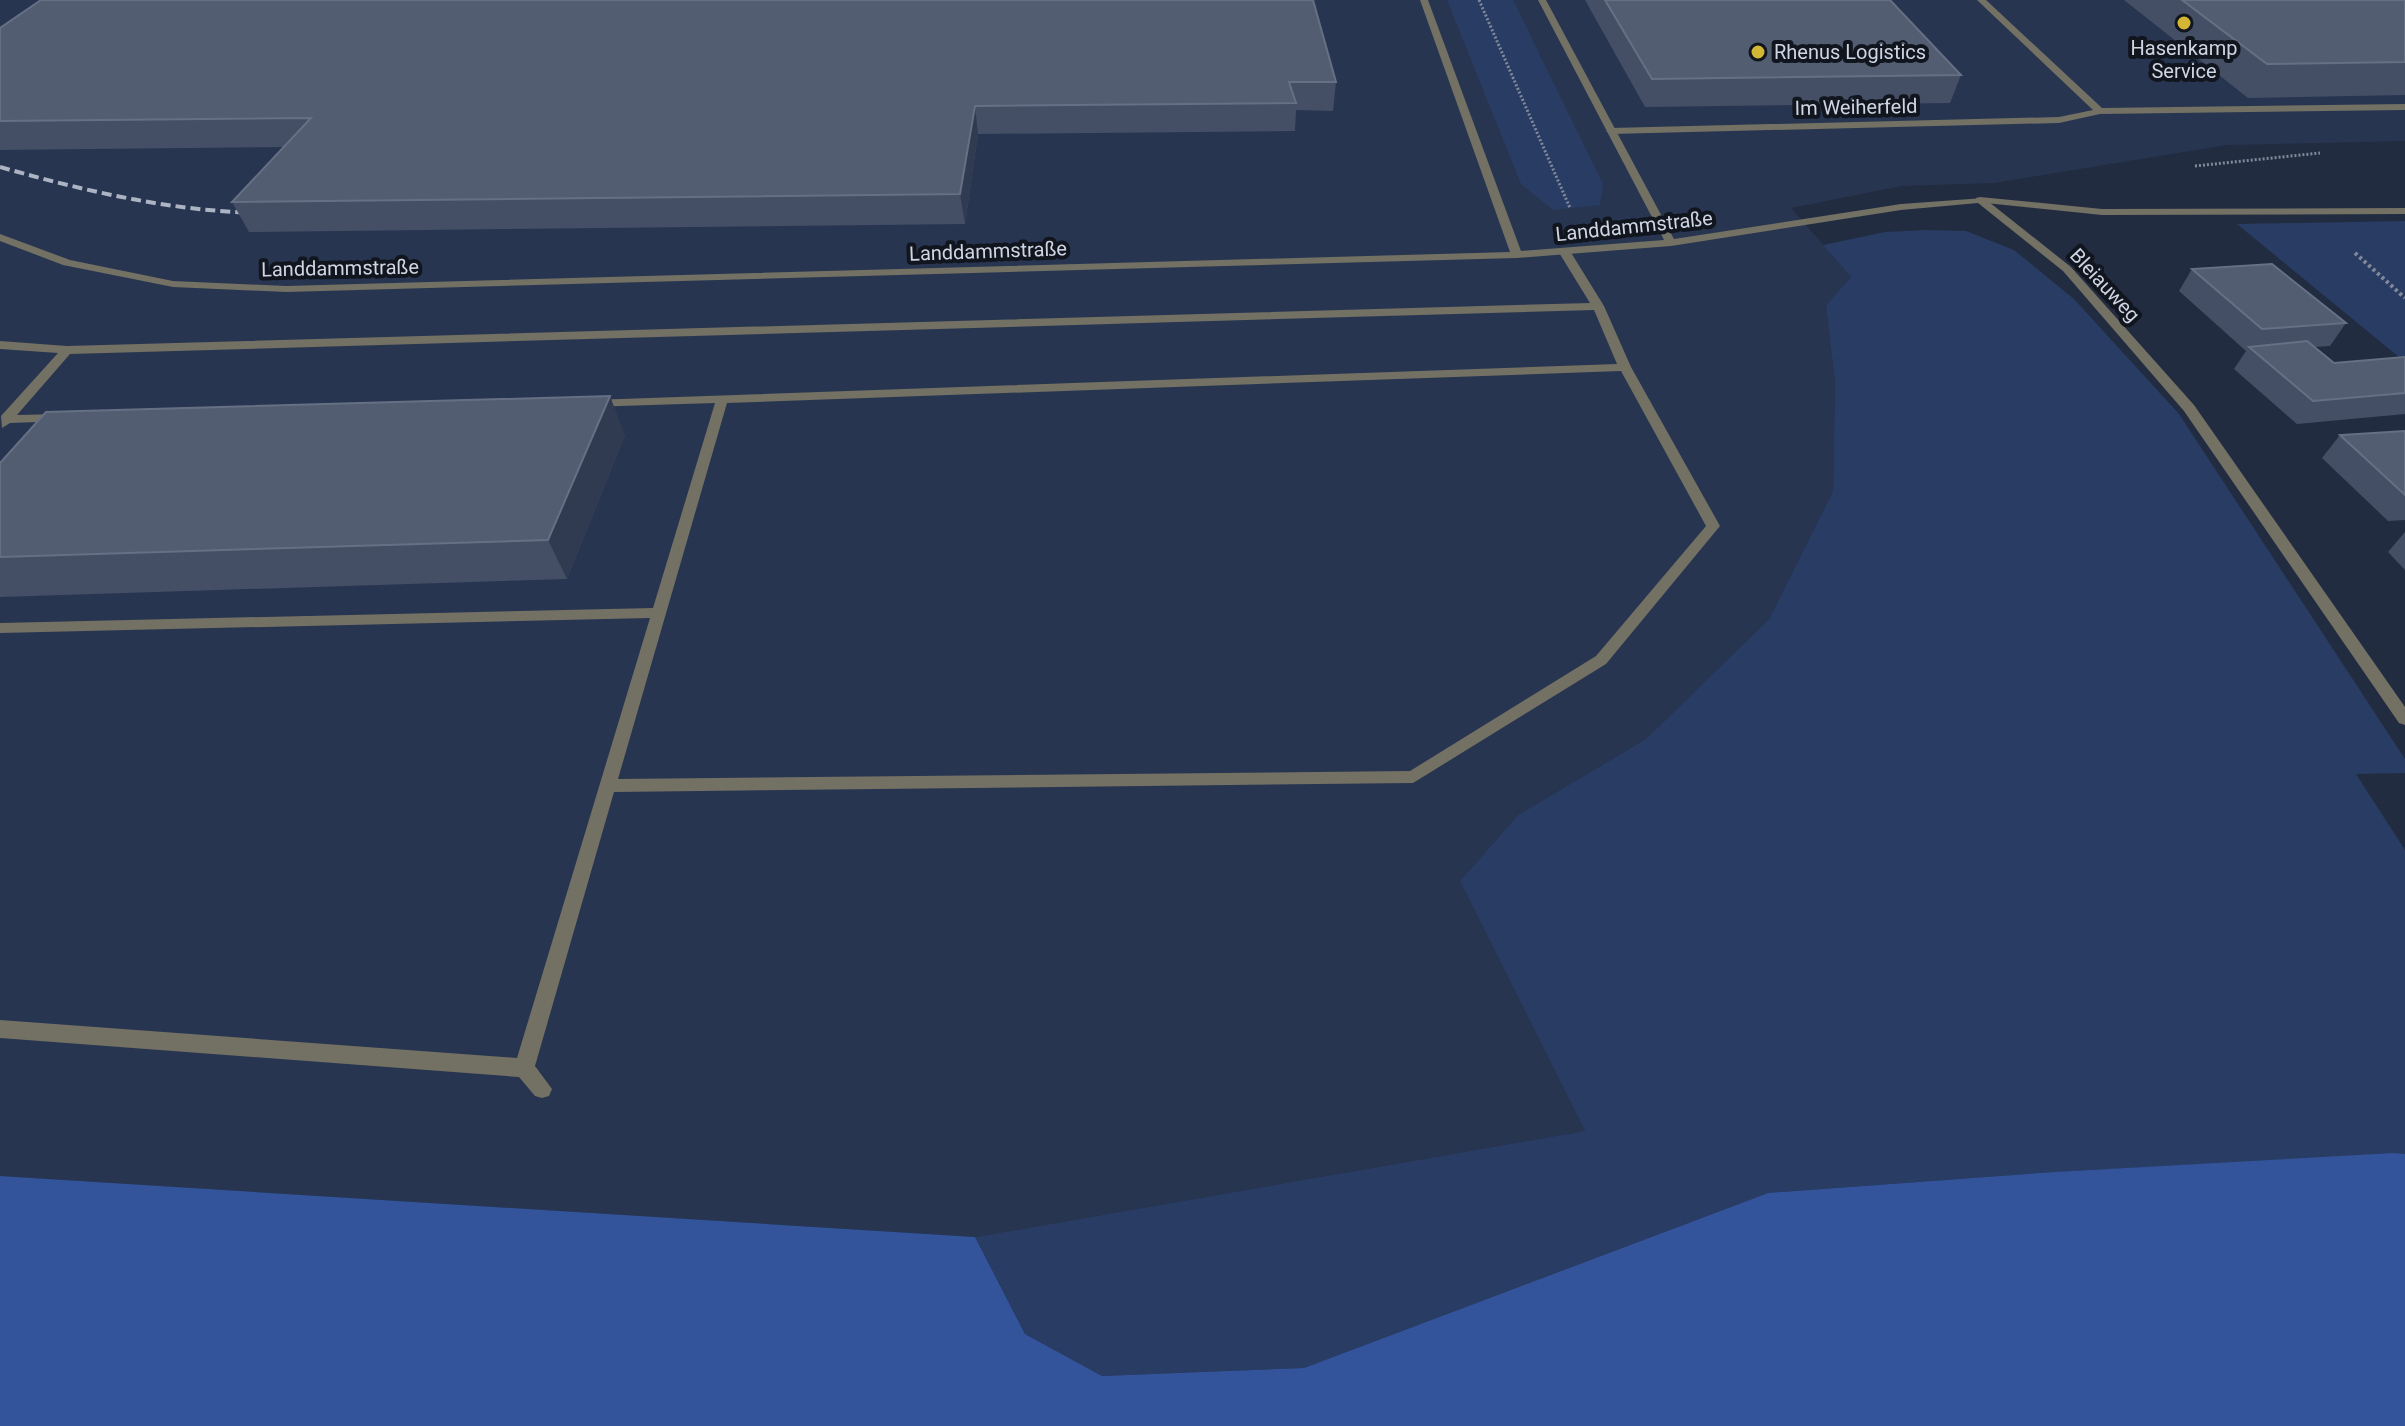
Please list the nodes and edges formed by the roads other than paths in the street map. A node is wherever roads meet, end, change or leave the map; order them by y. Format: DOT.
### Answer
graph roads {
  1 [pos="1424,0"];
  2 [pos="1542,0"];
  3 [pos="1981,0"];
  4 [pos="2405,107"];
  5 [pos="2100,111"];
  6 [pos="1611,131"];
  7 [pos="1980,200"];
  8 [pos="2405,211"];
  9 [pos="0,237"];
  10 [pos="1671,243"];
  11 [pos="1564,251"];
  12 [pos="1517,255"];
  13 [pos="1598,306"];
  14 [pos="0,345"];
  15 [pos="67,350"];
  16 [pos="1625,367"];
  17 [pos="722,400"];
  18 [pos="579,404"];
  19 [pos="70,418"];
  20 [pos="3,423"];
  21 [pos="659,613"];
  22 [pos="0,628"];
  23 [pos="2405,719"];
  24 [pos="608,786"];
  25 [pos="0,1029"];
  26 [pos="524,1068"];
  27 [pos="542,1089"];
  1 -- 12 [label="street"];
  2 -- 6 [label="street"];
  3 -- 5 [label="street"];
  4 -- 5 [label="street, Im Weiherfeld"];
  5 -- 6 [label="street, Im Weiherfeld"];
  6 -- 10 [label="street"];
  7 -- 8 [label="street, Bleiauweg"];
  7 -- 10 [label="street, Landdammstraße"];
  7 -- 23 [label="street, Bleiauweg"];
  9 -- 12 [label="street, Landdammstraße"];
  10 -- 11 [label="street, Landdammstraße"];
  11 -- 12 [label="street, Landdammstraße"];
  11 -- 13 [label="street"];
  13 -- 15 [label="street"];
  13 -- 16 [label="street"];
  14 -- 15 [label="street"];
  15 -- 20 [label="street"];
  16 -- 17 [label="street"];
  16 -- 24 [label="street"];
  17 -- 18 [label="street"];
  17 -- 21 [label="street"];
  19 -- 20 [label="street"];
  21 -- 22 [label="street"];
  21 -- 24 [label="street"];
  24 -- 26 [label="street"];
  25 -- 26 [label="street"];
  26 -- 27 [label="street"];
}
